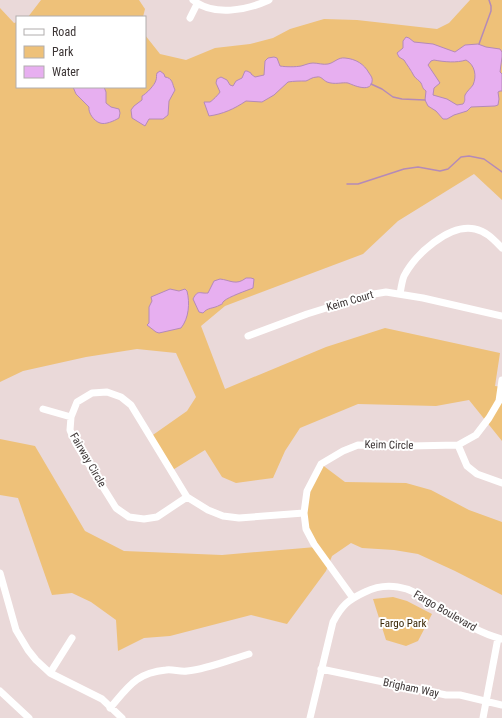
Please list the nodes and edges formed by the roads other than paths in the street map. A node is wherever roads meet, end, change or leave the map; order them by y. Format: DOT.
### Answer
graph roads {
  1 [pos="269,0"];
  2 [pos="195,2"];
  3 [pos="190,18"];
  4 [pos="502,248"];
  5 [pos="400,294"];
  6 [pos="502,316"];
  7 [pos="248,336"];
  8 [pos="502,380"];
  9 [pos="43,409"];
  10 [pos="71,417"];
  11 [pos="458,445"];
  12 [pos="502,483"];
  13 [pos="187,497"];
  14 [pos="304,512"];
  15 [pos="0,573"];
  16 [pos="353,598"];
  17 [pos="72,638"];
  18 [pos="500,638"];
  19 [pos="249,654"];
  20 [pos="321,669"];
  21 [pos="50,673"];
  22 [pos="0,691"];
  23 [pos="486,701"];
  24 [pos="502,704"];
  25 [pos="110,708"];
  26 [pos="29,718"];
  27 [pos="122,718"];
  28 [pos="310,718"];
  29 [pos="483,718"];
  1 -- 2 [label="street"];
  2 -- 3 [label="street"];
  4 -- 5 [label="street"];
  5 -- 6 [label="street, Keim Court"];
  5 -- 7 [label="street, Keim Court"];
  8 -- 11 [label="street"];
  9 -- 10 [label="street"];
  10 -- 13 [label="street, Fairway Circle"];
  10 -- 13 [label="street, Fairway Circle"];
  11 -- 12 [label="street"];
  11 -- 14 [label="street, Keim Circle"];
  13 -- 14 [label="street, Fairway Circle"];
  14 -- 16 [label="street, Keim Circle"];
  15 -- 21 [label="street"];
  16 -- 18 [label="street, Fargo Boulevard"];
  16 -- 20 [label="street, Fargo Boulevard"];
  17 -- 21 [label="street"];
  18 -- 23 [label="street"];
  19 -- 25 [label="street"];
  20 -- 23 [label="street, Brigham Way"];
  20 -- 28 [label="street, Fargo Boulevard"];
  21 -- 25 [label="street"];
  22 -- 26 [label="street"];
  23 -- 24 [label="street, Brigham Way"];
  23 -- 29 [label="street"];
  25 -- 27 [label="street"];
}
